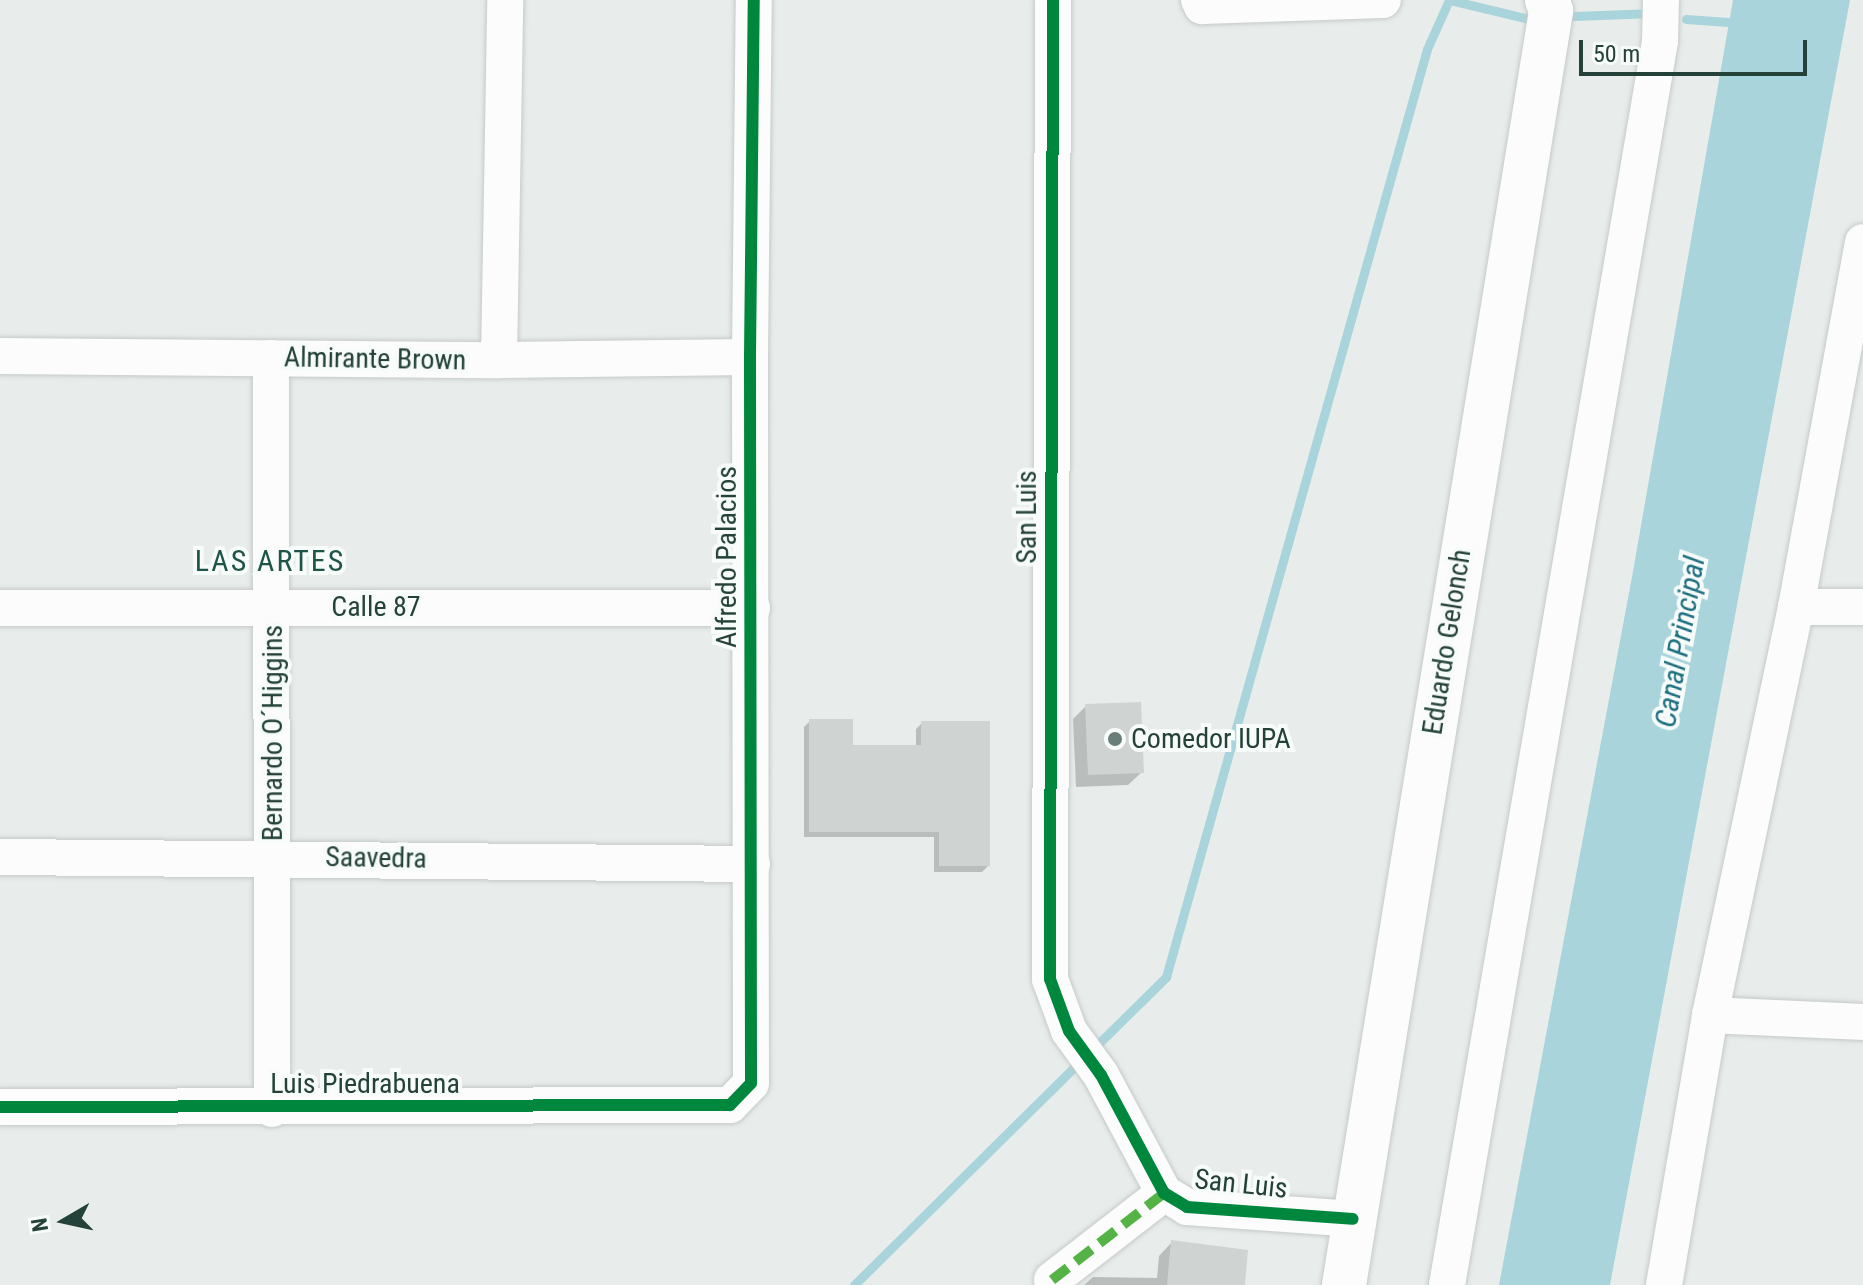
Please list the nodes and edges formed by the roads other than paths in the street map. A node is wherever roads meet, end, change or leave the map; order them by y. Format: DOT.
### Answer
graph roads {
  1 [pos="505,0"];
  2 [pos="754,0"];
  3 [pos="1053,0"];
  4 [pos="1199,0"];
  5 [pos="1383,0"];
  6 [pos="1547,0"];
  7 [pos="1661,0"];
  8 [pos="1863,242"];
  9 [pos="0,356"];
  10 [pos="750,357"];
  11 [pos="271,358"];
  12 [pos="499,360"];
  13 [pos="273,606"];
  14 [pos="1796,607"];
  15 [pos="1863,607"];
  16 [pos="0,608"];
  17 [pos="752,608"];
  18 [pos="0,857"];
  19 [pos="273,857"];
  20 [pos="752,864"];
  21 [pos="1710,1015"];
  22 [pos="1863,1022"];
  23 [pos="730,1105"];
  24 [pos="0,1107"];
  25 [pos="272,1109"];
  26 [pos="1164,1193"];
  27 [pos="1353,1219"];
  28 [pos="1052,1280"];
  29 [pos="1344,1285"];
  30 [pos="1447,1285"];
  31 [pos="1664,1285"];
  1 -- 12 [label="street"];
  2 -- 10 [label="street, Alfredo Palacios"];
  3 -- 26 [label="street, San Luis"];
  4 -- 5 [label="street"];
  6 -- 27 [label="street, Eduardo Gelonch"];
  7 -- 30 [label="street"];
  8 -- 14 [label="street"];
  9 -- 11 [label="street, Almirante Brown"];
  10 -- 12 [label="street, Almirante Brown"];
  10 -- 17 [label="street, Alfredo Palacios"];
  11 -- 12 [label="street, Almirante Brown"];
  11 -- 13 [label="street, Bernardo O´Higgins"];
  13 -- 16 [label="street, Calle 87"];
  13 -- 17 [label="street, Calle 87"];
  13 -- 19 [label="street, Bernardo O´Higgins"];
  14 -- 15 [label="street"];
  14 -- 21 [label="street"];
  17 -- 20 [label="street, Alfredo Palacios"];
  18 -- 19 [label="street, Saavedra"];
  19 -- 20 [label="street, Saavedra"];
  19 -- 25 [label="street, Bernardo O´Higgins"];
  20 -- 23 [label="street, Alfredo Palacios"];
  21 -- 22 [label="street"];
  21 -- 31 [label="street"];
  23 -- 25 [label="street, Luis Piedrabuena"];
  24 -- 25 [label="street, Luis Piedrabuena"];
  26 -- 27 [label="street, San Luis"];
  26 -- 28 [label="street"];
  27 -- 29 [label="street, Eduardo Gelonch"];
}
